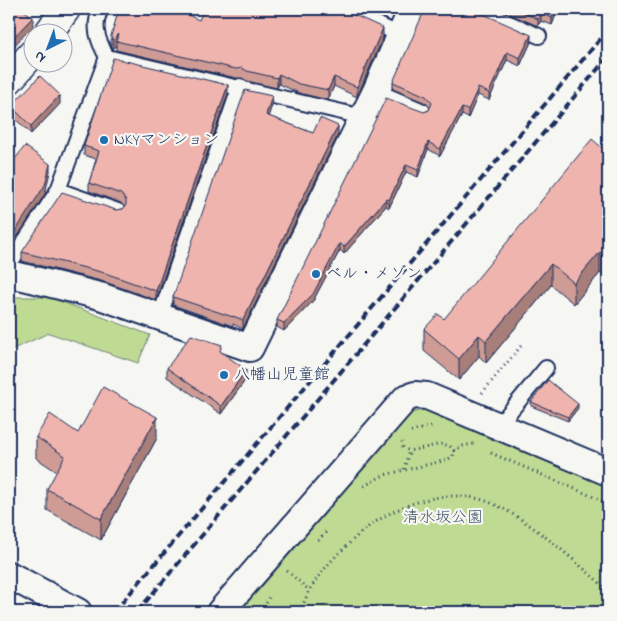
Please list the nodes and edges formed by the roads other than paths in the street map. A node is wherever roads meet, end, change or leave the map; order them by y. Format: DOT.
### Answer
graph roads {
  1 [pos="66,9"];
  2 [pos="101,9"];
  3 [pos="345,9"];
  4 [pos="412,9"];
  5 [pos="476,9"];
  6 [pos="56,22"];
  7 [pos="400,35"];
  8 [pos="538,36"];
  9 [pos="107,57"];
  10 [pos="22,65"];
  11 [pos="9,80"];
  12 [pos="240,86"];
  13 [pos="376,91"];
  14 [pos="424,112"];
  15 [pos="363,117"];
  16 [pos="58,190"];
  17 [pos="118,210"];
  18 [pos="9,265"];
  19 [pos="9,277"];
  20 [pos="164,304"];
  21 [pos="546,368"];
  22 [pos="498,426"];
  23 [pos="608,472"];
  24 [pos="9,574"];
  25 [pos="78,612"];
  26 [pos="220,612"];
  1 -- 6 [label="main road"];
  2 -- 9 [label="lane"];
  3 -- 7 [label="lane"];
  4 -- 7 [label="street"];
  5 -- 8 [label="lane"];
  7 -- 13 [label="street"];
  9 -- 12 [label="lane"];
  9 -- 16 [label="lane"];
  10 -- 11 [label="main road"];
  12 -- 15 [label="lane"];
  12 -- 20 [label="lane"];
  13 -- 14 [label="lane"];
  13 -- 15 [label="street"];
  15 -- 19 [label="street"];
  16 -- 17 [label="lane"];
  16 -- 18 [label="lane"];
  21 -- 22 [label="lane"];
  22 -- 23 [label="street"];
  22 -- 26 [label="street"];
  24 -- 25 [label="street"];
}
